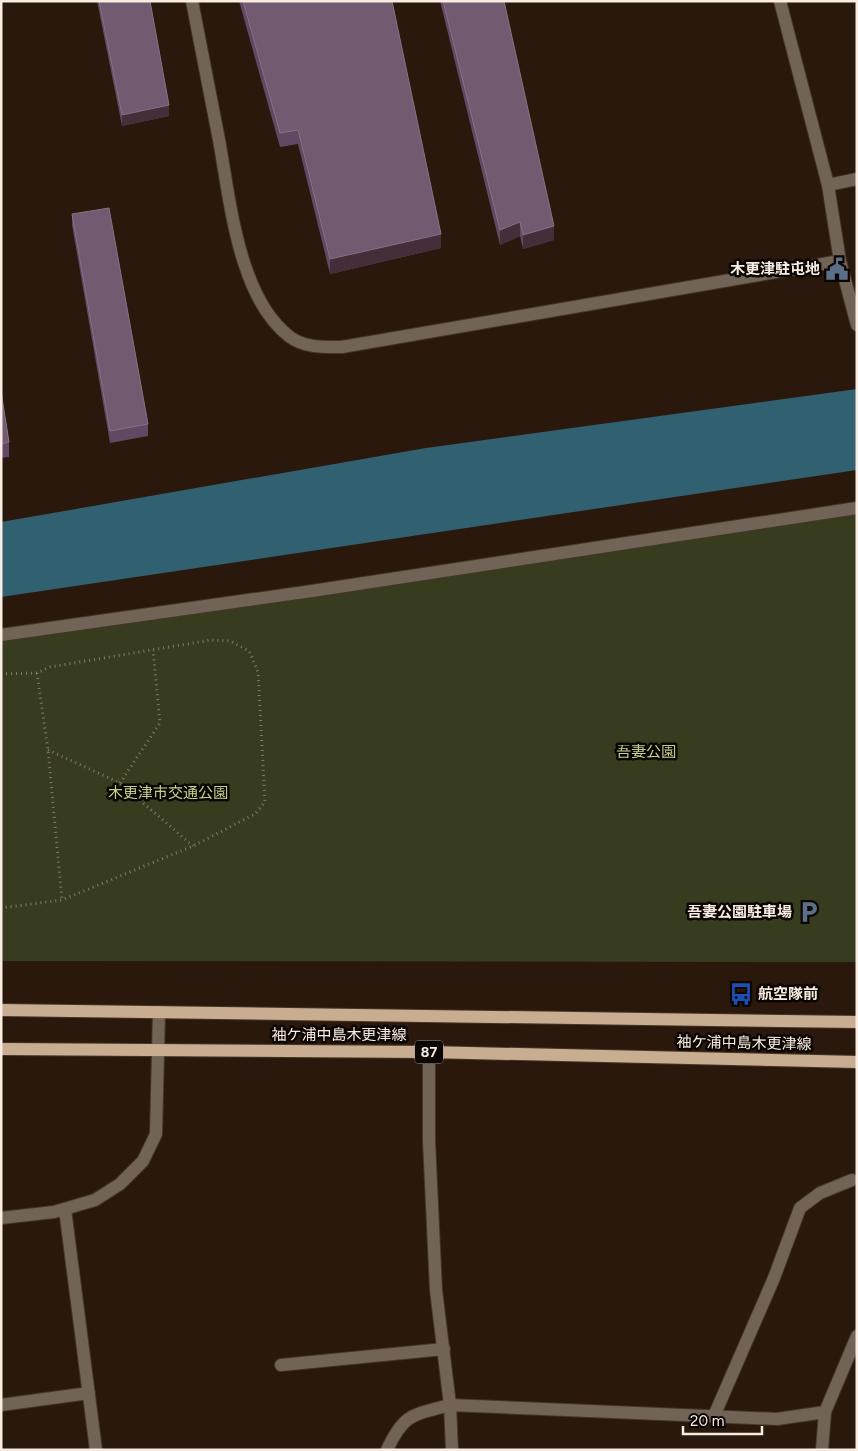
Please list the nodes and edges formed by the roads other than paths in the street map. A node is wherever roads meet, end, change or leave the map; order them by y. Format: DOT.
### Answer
graph roads {
  1 [pos="192,1"];
  2 [pos="780,1"];
  3 [pos="857,179"];
  4 [pos="828,185"];
  5 [pos="840,261"];
  6 [pos="857,325"];
  7 [pos="857,508"];
  8 [pos="1,635"];
  9 [pos="1,1010"];
  10 [pos="159,1012"];
  11 [pos="857,1022"];
  12 [pos="1,1049"];
  13 [pos="157,1051"];
  14 [pos="429,1052"];
  15 [pos="857,1062"];
  16 [pos="852,1180"];
  17 [pos="65,1209"];
  18 [pos="1,1218"];
  19 [pos="857,1336"];
  20 [pos="444,1349"];
  21 [pos="281,1365"];
  22 [pos="89,1393"];
  23 [pos="1,1405"];
  24 [pos="450,1405"];
  25 [pos="825,1412"];
  26 [pos="714,1416"];
  27 [pos="96,1450"];
  28 [pos="388,1450"];
  29 [pos="452,1450"];
  30 [pos="822,1450"];
  1 -- 5 [label="street"];
  2 -- 4 [label="street"];
  3 -- 4 [label="street"];
  4 -- 5 [label="street"];
  5 -- 6 [label="street"];
  7 -- 8 [label="street"];
  9 -- 10 [label="main road, 袖ケ浦中島木更津線"];
  10 -- 11 [label="main road, 袖ケ浦中島木更津線"];
  10 -- 13 [label="street"];
  12 -- 13 [label="main road, 袖ケ浦中島木更津線 / 87"];
  13 -- 14 [label="main road, 袖ケ浦中島木更津線 / 87"];
  13 -- 17 [label="street"];
  14 -- 15 [label="main road, 袖ケ浦中島木更津線 / 87"];
  14 -- 20 [label="street"];
  16 -- 26 [label="street"];
  17 -- 18 [label="street"];
  17 -- 22 [label="street"];
  19 -- 25 [label="street"];
  20 -- 21 [label="street"];
  20 -- 24 [label="street"];
  22 -- 23 [label="street"];
  22 -- 27 [label="street"];
  24 -- 26 [label="street"];
  24 -- 28 [label="street"];
  24 -- 29 [label="street"];
  25 -- 26 [label="street"];
  25 -- 30 [label="street"];
}
